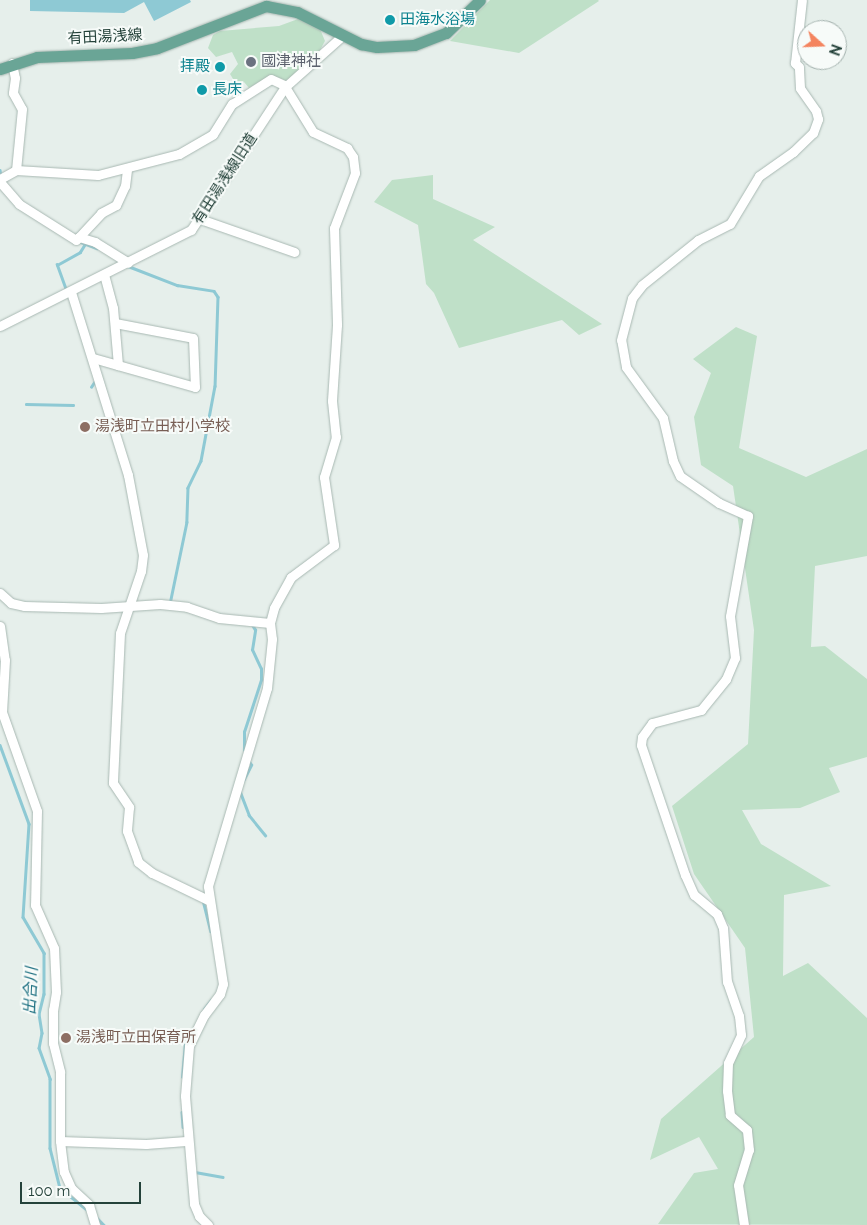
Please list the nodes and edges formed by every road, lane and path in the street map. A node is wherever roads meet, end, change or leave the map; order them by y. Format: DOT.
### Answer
graph roads {
  1 [pos="480,0"];
  2 [pos="802,0"];
  3 [pos="342,36"];
  4 [pos="12,64"];
  5 [pos="0,69"];
  6 [pos="285,87"];
  7 [pos="16,170"];
  8 [pos="127,170"];
  9 [pos="0,181"];
  10 [pos="200,219"];
  11 [pos="79,237"];
  12 [pos="294,252"];
  13 [pos="128,263"];
  14 [pos="104,275"];
  15 [pos="70,292"];
  16 [pos="115,324"];
  17 [pos="0,326"];
  18 [pos="93,358"];
  19 [pos="118,365"];
  20 [pos="0,593"];
  21 [pos="130,606"];
  22 [pos="270,623"];
  23 [pos="0,626"];
  24 [pos="208,900"];
  25 [pos="60,1141"];
  26 [pos="186,1141"];
  27 [pos="95,1225"];
  28 [pos="208,1225"];
  29 [pos="744,1225"];
  1 -- 3 [label="main road, 有田湯浅線"];
  2 -- 29 [label="street"];
  3 -- 4 [label="main road, 有田湯浅線"];
  3 -- 6 [label="street, 有田湯浅線旧道"];
  4 -- 5 [label="main road, 有田湯浅線"];
  4 -- 7 [label="street"];
  6 -- 8 [label="street"];
  6 -- 10 [label="street, 有田湯浅線旧道"];
  6 -- 22 [label="street"];
  7 -- 8 [label="street"];
  7 -- 9 [label="street"];
  8 -- 11 [label="street"];
  9 -- 11 [label="street"];
  10 -- 12 [label="street"];
  10 -- 13 [label="street, 有田湯浅線旧道"];
  11 -- 13 [label="street"];
  13 -- 14 [label="street, 有田湯浅線旧道"];
  14 -- 15 [label="street, 有田湯浅線旧道"];
  14 -- 16 [label="street"];
  15 -- 17 [label="street, 有田湯浅線旧道"];
  15 -- 18 [label="street"];
  16 -- 19 [label="street"];
  16 -- 19 [label="street"];
  18 -- 19 [label="street"];
  18 -- 21 [label="street"];
  20 -- 21 [label="street"];
  21 -- 22 [label="street"];
  21 -- 24 [label="street"];
  22 -- 24 [label="street"];
  23 -- 25 [label="street"];
  24 -- 26 [label="street"];
  25 -- 26 [label="street"];
  25 -- 27 [label="street"];
  26 -- 28 [label="street"];
}
